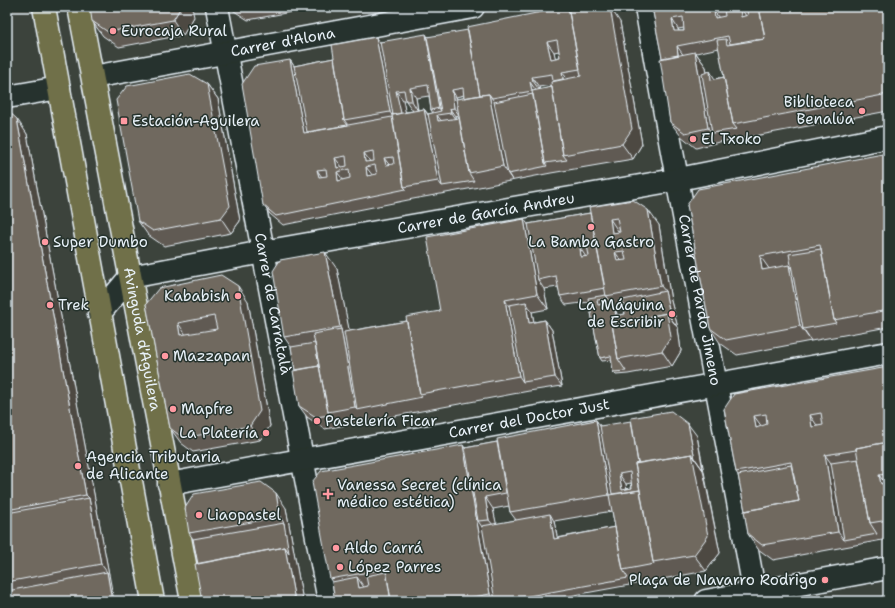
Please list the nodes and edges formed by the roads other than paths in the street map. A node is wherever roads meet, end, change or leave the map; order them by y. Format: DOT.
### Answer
graph roads {
  1 [pos="44,7"];
  2 [pos="79,7"];
  3 [pos="217,7"];
  4 [pos="473,7"];
  5 [pos="646,7"];
  6 [pos="226,52"];
  7 [pos="93,77"];
  8 [pos="59,88"];
  9 [pos="7,97"];
  10 [pos="888,137"];
  11 [pos="676,180"];
  12 [pos="263,252"];
  13 [pos="130,277"];
  14 [pos="100,314"];
  15 [pos="888,353"];
  16 [pos="717,384"];
  17 [pos="302,460"];
  18 [pos="170,484"];
  19 [pos="888,568"];
  20 [pos="755,597"];
  21 [pos="153,601"];
  22 [pos="192,601"];
  23 [pos="329,601"];
  24 [pos="706,601"];
  1 -- 8 [label="main road"];
  2 -- 7 [label="main road, Avinguda d'Aguilera"];
  3 -- 6 [label="street, Carrer de Carratalà"];
  4 -- 6 [label="street, Carrer d'Alona"];
  5 -- 11 [label="street, Carrer de Pardo Jimeno"];
  6 -- 7 [label="street, Carrer d'Alona"];
  6 -- 12 [label="street, Carrer de Carratalà"];
  7 -- 13 [label="main road, Avinguda d'Aguilera"];
  8 -- 9 [label="street"];
  8 -- 14 [label="main road"];
  10 -- 11 [label="street, Carrer de García Andreu"];
  11 -- 12 [label="street, Carrer de García Andreu"];
  11 -- 16 [label="street, Carrer de Pardo Jimeno"];
  12 -- 13 [label="street, Carrer de García Andreu"];
  12 -- 17 [label="street, Carrer de Carratalà"];
  13 -- 14 [label="street"];
  13 -- 18 [label="main road, Avinguda d'Aguilera"];
  14 -- 21 [label="main road"];
  15 -- 16 [label="street, Carrer del Doctor Just"];
  16 -- 17 [label="street, Carrer del Doctor Just"];
  16 -- 20 [label="street, Carrer de Pardo Jimeno"];
  17 -- 18 [label="street, Carrer del Doctor Just"];
  17 -- 23 [label="street, Carrer de Carratalà"];
  18 -- 22 [label="main road, Avinguda d'Aguilera"];
  19 -- 20 [label="street"];
  20 -- 24 [label="street"];
}
